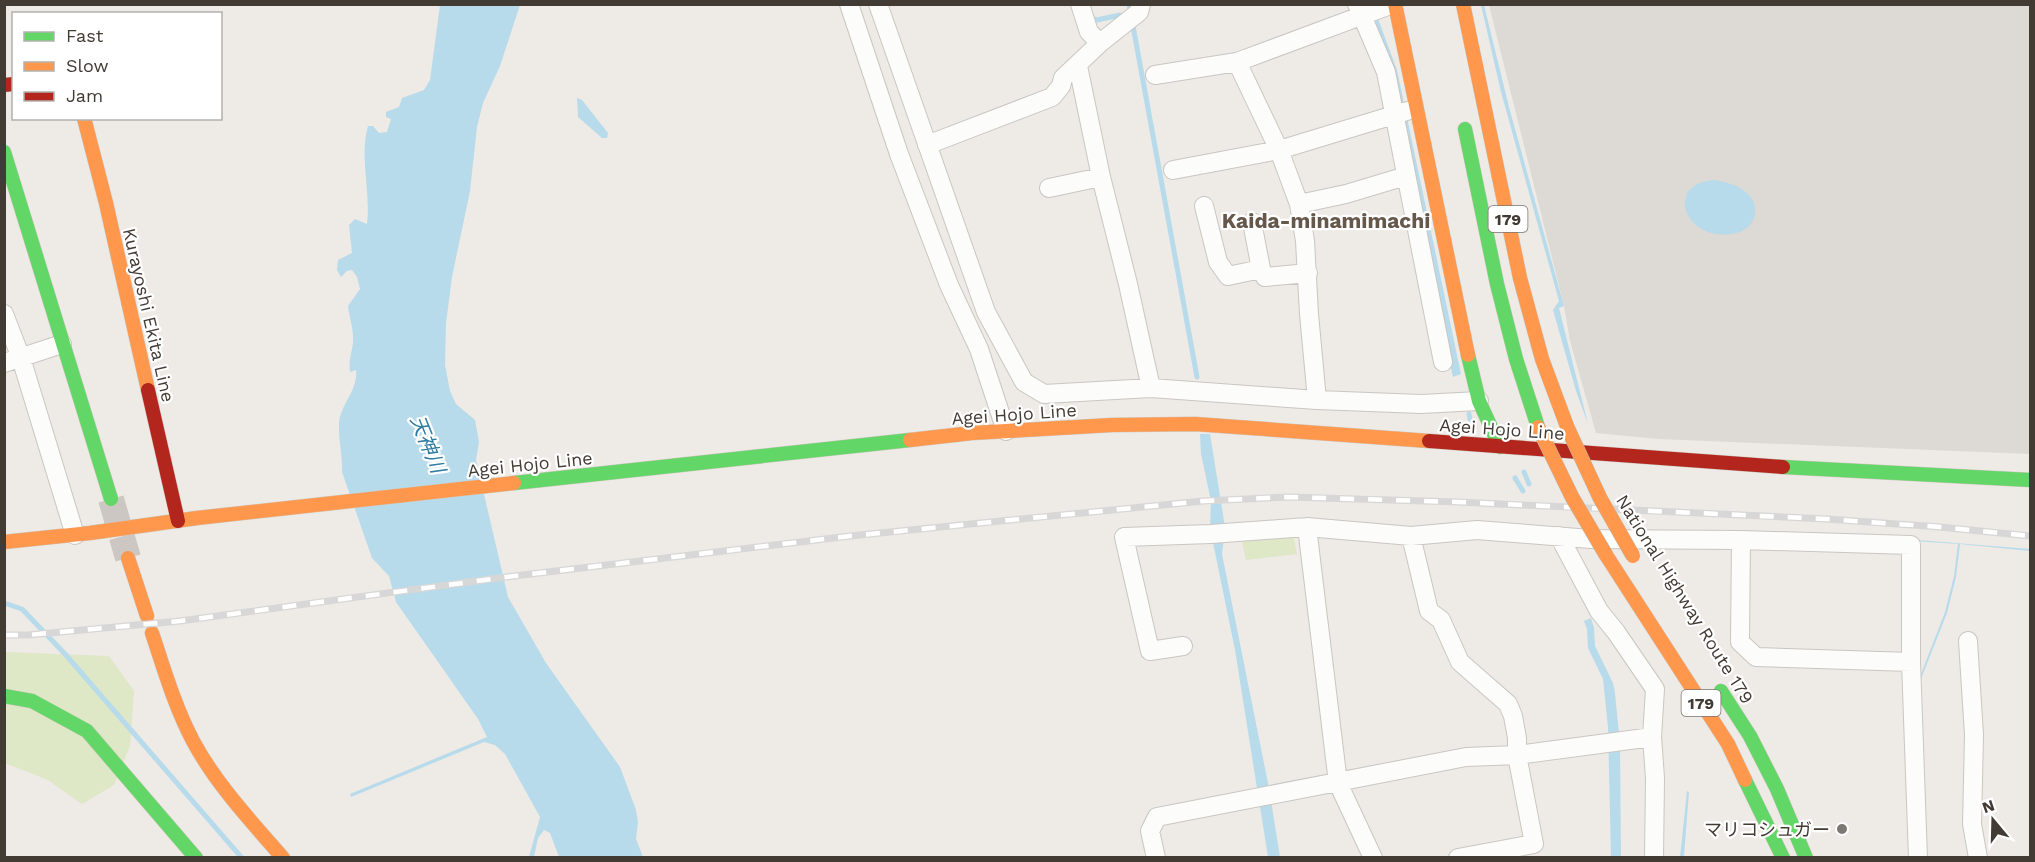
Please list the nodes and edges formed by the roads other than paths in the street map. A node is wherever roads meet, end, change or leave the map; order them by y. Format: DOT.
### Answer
graph roads {
  1 [pos="849,4"];
  2 [pos="878,4"];
  3 [pos="1080,4"];
  4 [pos="1141,4"];
  5 [pos="1394,4"];
  6 [pos="1463,4"];
  7 [pos="1359,10"];
  8 [pos="1100,43"];
  9 [pos="1237,62"];
  10 [pos="1078,66"];
  11 [pos="1155,75"];
  12 [pos="1417,109"];
  13 [pos="1396,114"];
  14 [pos="85,120"];
  15 [pos="1464,121"];
  16 [pos="927,145"];
  17 [pos="1279,150"];
  18 [pos="4,152"];
  19 [pos="1173,170"];
  20 [pos="1406,176"];
  21 [pos="1101,177"];
  22 [pos="1049,188"];
  23 [pos="1299,204"];
  24 [pos="1204,206"];
  25 [pos="1252,222"];
  26 [pos="1261,269"];
  27 [pos="1308,273"];
  28 [pos="4,314"];
  29 [pos="62,344"];
  30 [pos="13,361"];
  31 [pos="1443,362"];
  32 [pos="1151,388"];
  33 [pos="1317,400"];
  34 [pos="1479,401"];
  35 [pos="1006,431"];
  36 [pos="1500,447"];
  37 [pos="2031,480"];
  38 [pos="111,499"];
  39 [pos="178,521"];
  40 [pos="1307,527"];
  41 [pos="75,535"];
  42 [pos="1411,536"];
  43 [pos="1559,536"];
  44 [pos="1741,540"];
  45 [pos="4,542"];
  46 [pos="128,558"];
  47 [pos="1636,561"];
  48 [pos="147,616"];
  49 [pos="152,633"];
  50 [pos="1968,641"];
  51 [pos="1183,646"];
  52 [pos="1911,662"];
  53 [pos="1711,676"];
  54 [pos="4,696"];
  55 [pos="1652,737"];
  56 [pos="1517,756"];
  57 [pos="1338,783"];
  58 [pos="196,858"];
  59 [pos="283,858"];
  60 [pos="1156,858"];
  61 [pos="1373,858"];
  62 [pos="1458,858"];
  63 [pos="1654,858"];
  64 [pos="1783,858"];
  65 [pos="1806,858"];
  66 [pos="1918,858"];
  67 [pos="1978,858"];
  1 -- 35 [label="street"];
  2 -- 16 [label="street"];
  3 -- 8 [label="street"];
  4 -- 8 [label="street"];
  5 -- 7 [label="street"];
  5 -- 12 [label="main road"];
  6 -- 47 [label="main road, National Highway Route 179 / 179, bridge"];
  7 -- 9 [label="street"];
  7 -- 13 [label="street"];
  8 -- 10 [label="street"];
  9 -- 11 [label="street"];
  9 -- 17 [label="street"];
  10 -- 16 [label="street"];
  10 -- 21 [label="street"];
  12 -- 13 [label="street"];
  12 -- 34 [label="main road"];
  13 -- 17 [label="street"];
  13 -- 20 [label="street"];
  14 -- 39 [label="main road, Kurayoshi Ekita Line"];
  15 -- 64 [label="main road, 179, bridge"];
  16 -- 32 [label="street"];
  17 -- 19 [label="street"];
  17 -- 23 [label="street"];
  18 -- 29 [label="main road"];
  20 -- 23 [label="street"];
  20 -- 31 [label="street"];
  21 -- 22 [label="street"];
  21 -- 32 [label="street"];
  23 -- 27 [label="street"];
  24 -- 26 [label="street"];
  25 -- 26 [label="street"];
  26 -- 27 [label="street"];
  27 -- 33 [label="street"];
  28 -- 30 [label="street"];
  29 -- 30 [label="street"];
  29 -- 38 [label="main road"];
  30 -- 41 [label="street"];
  32 -- 33 [label="street"];
  33 -- 34 [label="street"];
  34 -- 36 [label="main road"];
  35 -- 36 [label="main road, Agei Hojo Line"];
  35 -- 39 [label="main road, Agei Hojo Line"];
  36 -- 37 [label="main road, Agei Hojo Line"];
  39 -- 41 [label="main road, Agei Hojo Line"];
  40 -- 42 [label="street"];
  40 -- 51 [label="street"];
  40 -- 57 [label="street"];
  41 -- 45 [label="main road, Agei Hojo Line"];
  42 -- 43 [label="street"];
  42 -- 56 [label="street"];
  43 -- 44 [label="street"];
  43 -- 55 [label="street"];
  44 -- 52 [label="street"];
  44 -- 52 [label="street"];
  46 -- 48 [label="main road"];
  49 -- 59 [label="main road"];
  50 -- 67 [label="street"];
  52 -- 66 [label="street"];
  53 -- 65 [label="main road, National Highway Route 179 / 179"];
  54 -- 58 [label="main road"];
  55 -- 56 [label="street"];
  55 -- 63 [label="street"];
  56 -- 57 [label="street"];
  56 -- 62 [label="street"];
  57 -- 60 [label="street"];
  57 -- 61 [label="street"];
}
